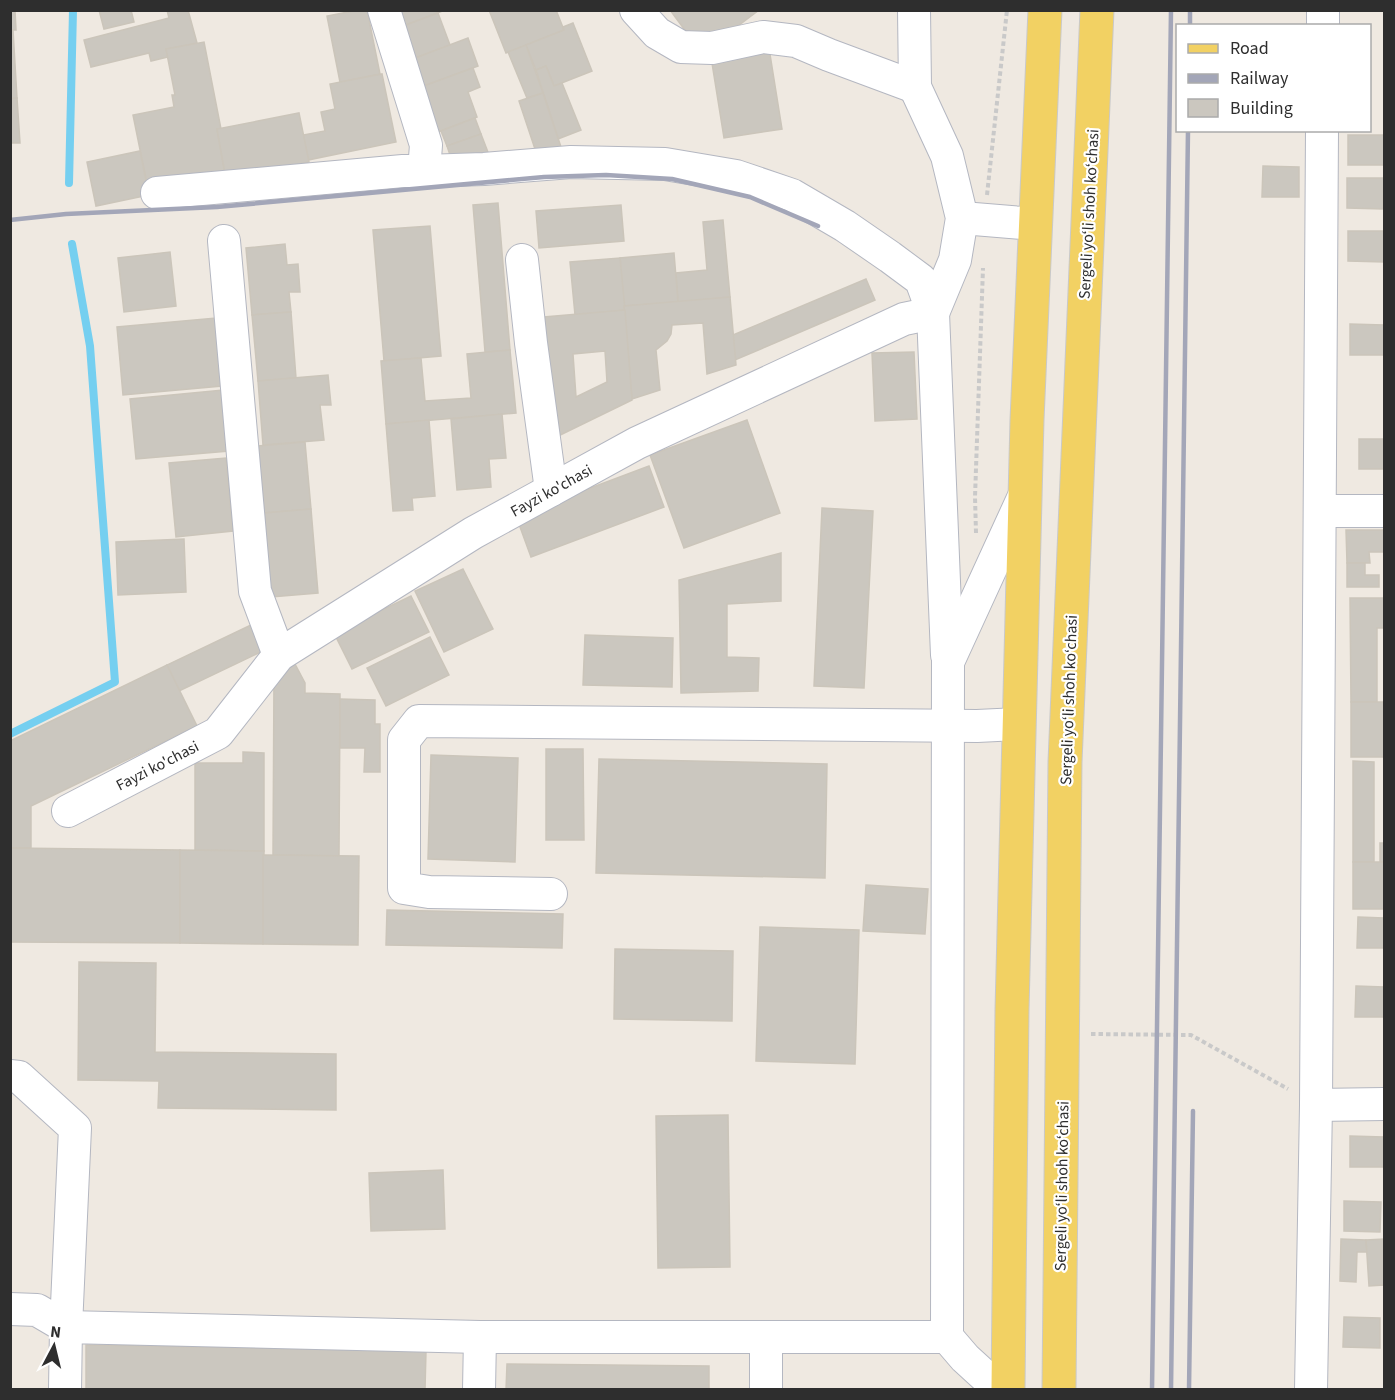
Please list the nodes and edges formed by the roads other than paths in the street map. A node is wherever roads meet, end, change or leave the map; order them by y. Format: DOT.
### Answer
graph roads {
  1 [pos="384,10"];
  2 [pos="636,10"];
  3 [pos="914,10"];
  4 [pos="1045,10"];
  5 [pos="1097,10"];
  6 [pos="915,87"];
  7 [pos="1322,132"];
  8 [pos="424,171"];
  9 [pos="157,192"];
  10 [pos="962,218"];
  11 [pos="1035,224"];
  12 [pos="225,241"];
  13 [pos="522,260"];
  14 [pos="933,313"];
  15 [pos="551,490"];
  16 [pos="1024,494"];
  17 [pos="1321,511"];
  18 [pos="1384,511"];
  19 [pos="279,655"];
  20 [pos="948,662"];
  21 [pos="1019,724"];
  22 [pos="947,726"];
  23 [pos="68,811"];
  24 [pos="551,894"];
  25 [pos="10,1076"];
  26 [pos="1384,1104"];
  27 [pos="1316,1105"];
  28 [pos="10,1309"];
  29 [pos="66,1327"];
  30 [pos="480,1337"];
  31 [pos="766,1337"];
  32 [pos="947,1337"];
  33 [pos="65,1389"];
  34 [pos="479,1389"];
  35 [pos="766,1389"];
  36 [pos="1000,1389"];
  37 [pos="1008,1389"];
  38 [pos="1059,1389"];
  39 [pos="1311,1389"];
  1 -- 8 [label="street"];
  2 -- 6 [label="street"];
  3 -- 6 [label="street"];
  4 -- 11 [label="main road"];
  5 -- 38 [label="main road, Sergeli yo‘li shoh ko‘chasi"];
  6 -- 10 [label="street"];
  7 -- 17 [label="street"];
  8 -- 9 [label="street"];
  8 -- 14 [label="street"];
  10 -- 11 [label="street"];
  10 -- 14 [label="street"];
  11 -- 16 [label="main road"];
  12 -- 19 [label="street"];
  13 -- 15 [label="street"];
  14 -- 15 [label="street, Fayzi ko'chasi"];
  14 -- 20 [label="street"];
  15 -- 19 [label="street, Fayzi ko'chasi"];
  16 -- 20 [label="street"];
  16 -- 21 [label="main road"];
  17 -- 18 [label="street"];
  17 -- 27 [label="street"];
  19 -- 23 [label="street, Fayzi ko'chasi"];
  20 -- 22 [label="street"];
  21 -- 22 [label="street"];
  21 -- 37 [label="main road"];
  22 -- 24 [label="street"];
  22 -- 32 [label="street"];
  25 -- 29 [label="street"];
  26 -- 27 [label="street"];
  27 -- 39 [label="street"];
  28 -- 29 [label="street"];
  29 -- 30 [label="street"];
  29 -- 33 [label="street"];
  30 -- 31 [label="street"];
  30 -- 34 [label="street"];
  31 -- 32 [label="street"];
  31 -- 35 [label="street"];
  32 -- 36 [label="street"];
}
